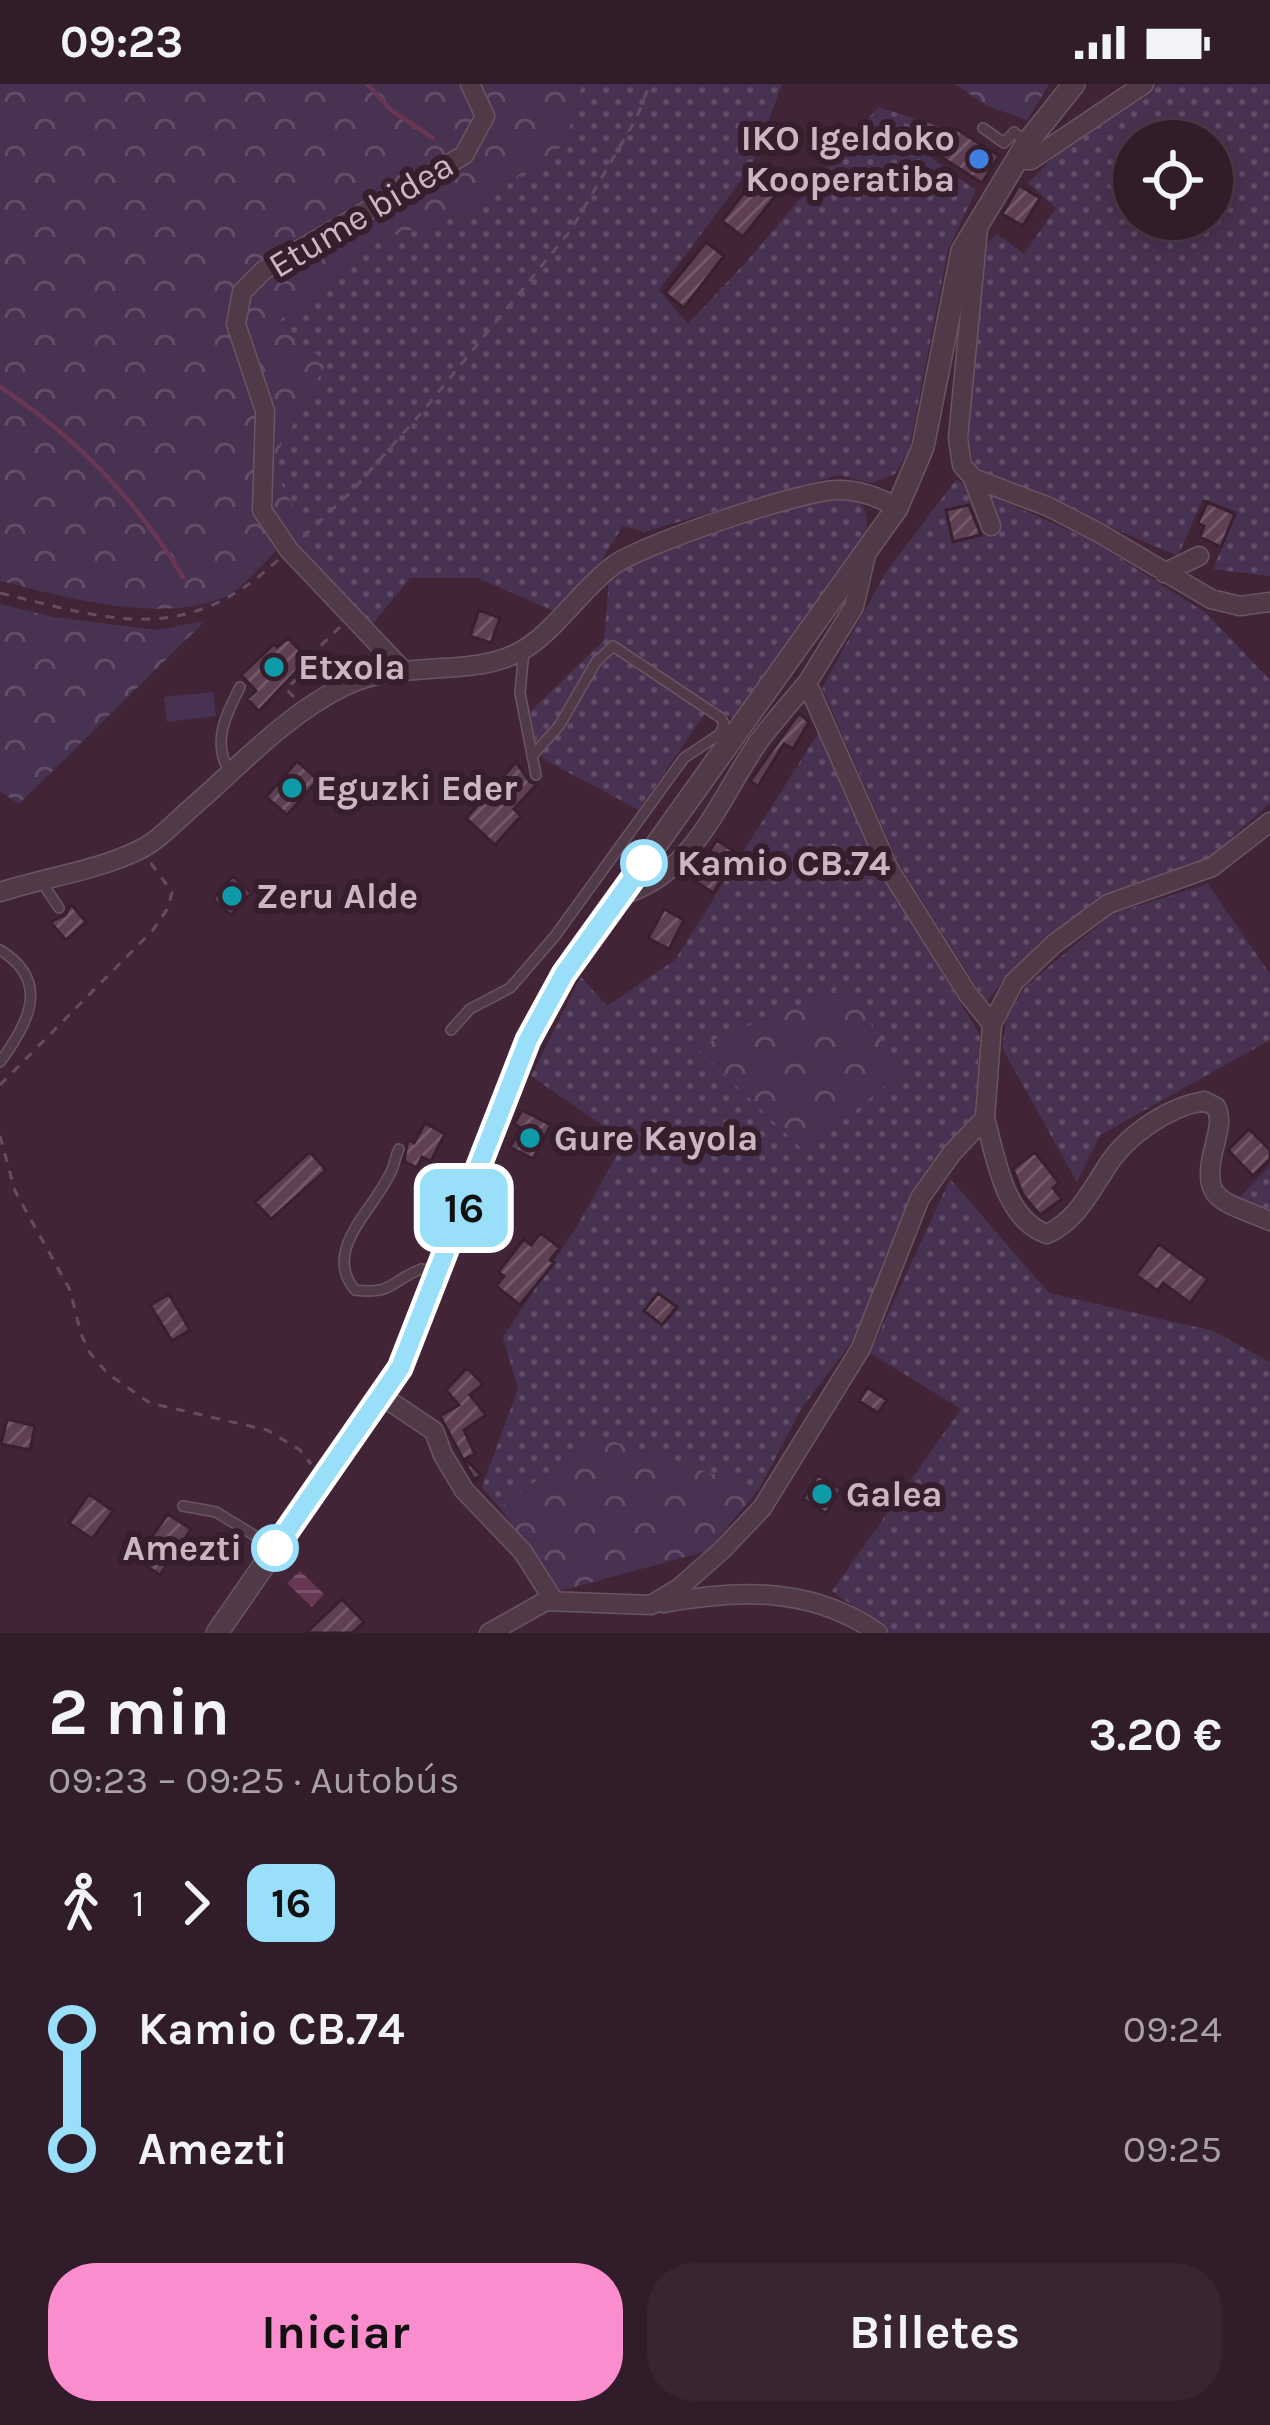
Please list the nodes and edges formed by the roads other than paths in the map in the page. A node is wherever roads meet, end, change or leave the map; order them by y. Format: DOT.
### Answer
graph roads {
  1 [pos="470,84"];
  2 [pos="1074,84"];
  3 [pos="1144,84"];
  4 [pos="983,128"];
  5 [pos="1022,152"];
  6 [pos="979,225"];
  7 [pos="973,478"];
  8 [pos="897,508"];
  9 [pos="991,526"];
  10 [pos="866,555"];
  11 [pos="1199,556"];
  12 [pos="1164,573"];
  13 [pos="1270,602"];
  14 [pos="524,650"];
  15 [pos="400,668"];
  16 [pos="807,683"];
  17 [pos="241,687"];
  18 [pos="532,756"];
  19 [pos="231,775"];
  20 [pos="536,775"];
  21 [pos="1270,822"];
  22 [pos="41,880"];
  23 [pos="0,892"];
  24 [pos="619,896"];
  25 [pos="59,908"];
  26 [pos="0,950"];
  27 [pos="992,1024"];
  28 [pos="451,1030"];
  29 [pos="0,1062"];
  30 [pos="985,1118"];
  31 [pos="399,1149"];
  32 [pos="1270,1221"];
  33 [pos="440,1272"];
  34 [pos="382,1396"];
  35 [pos="183,1506"];
  36 [pos="275,1548"];
  37 [pos="554,1601"];
  38 [pos="651,1605"];
  39 [pos="217,1633"];
  40 [pos="489,1633"];
  41 [pos="878,1633"];
  1 -- 15 [label="street, Etume bidea"];
  2 -- 5 [label="street"];
  3 -- 5 [label="street"];
  4 -- 5 [label="lane"];
  5 -- 6 [label="street"];
  6 -- 7 [label="street"];
  6 -- 8 [label="street"];
  7 -- 9 [label="street"];
  7 -- 12 [label="street"];
  8 -- 10 [label="street"];
  8 -- 14 [label="street"];
  10 -- 16 [label="street"];
  10 -- 24 [label="street"];
  11 -- 12 [label="street"];
  12 -- 13 [label="street"];
  14 -- 15 [label="street"];
  14 -- 18 [label="lane"];
  15 -- 19 [label="street"];
  16 -- 24 [label="street"];
  16 -- 27 [label="street"];
  17 -- 19 [label="lane"];
  18 -- 20 [label="lane"];
  18 -- 28 [label="lane"];
  19 -- 22 [label="street"];
  21 -- 27 [label="street"];
  22 -- 23 [label="street"];
  22 -- 25 [label="lane"];
  24 -- 33 [label="street"];
  26 -- 29 [label="lane"];
  27 -- 30 [label="street"];
  30 -- 32 [label="street"];
  30 -- 38 [label="street"];
  31 -- 33 [label="lane"];
  33 -- 34 [label="street"];
  34 -- 36 [label="street"];
  34 -- 37 [label="street"];
  35 -- 36 [label="lane"];
  36 -- 39 [label="street"];
  37 -- 38 [label="street"];
  37 -- 40 [label="street"];
  38 -- 41 [label="street"];
}
